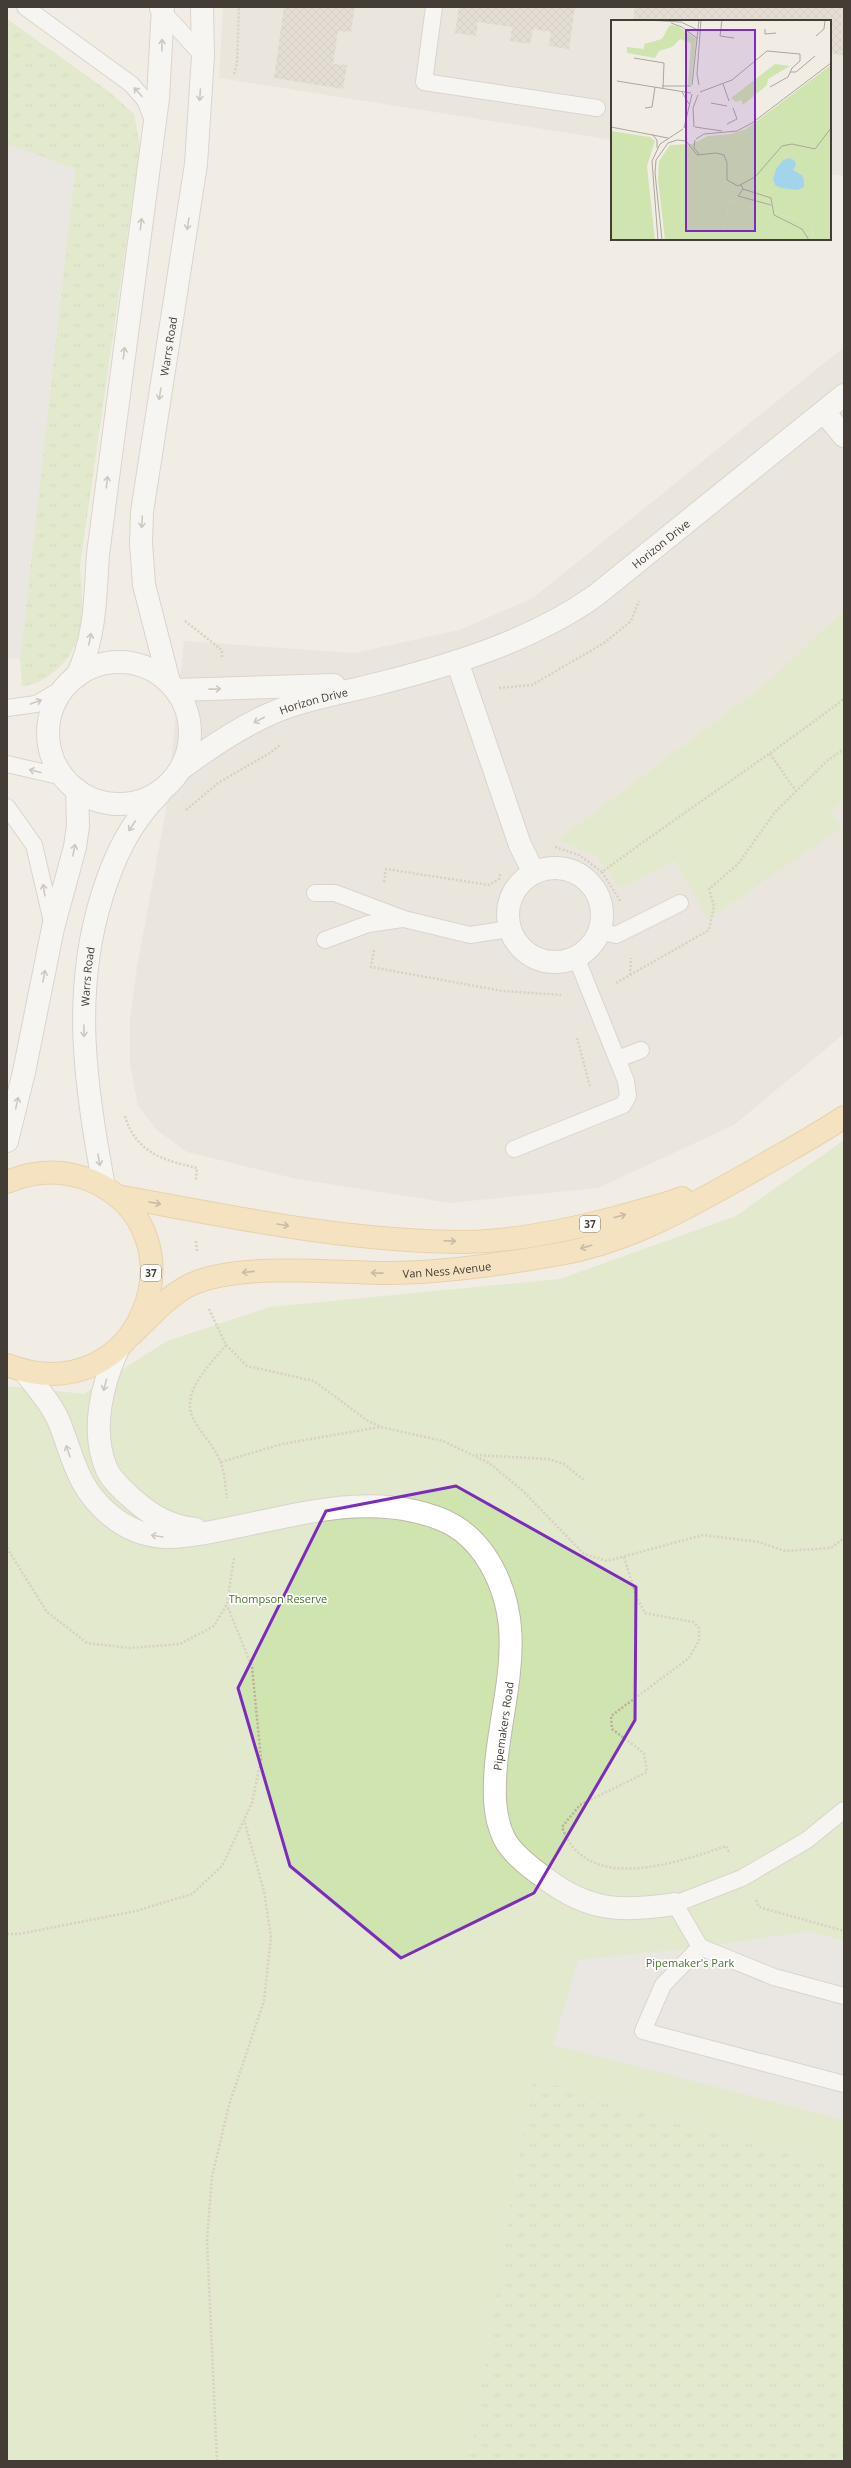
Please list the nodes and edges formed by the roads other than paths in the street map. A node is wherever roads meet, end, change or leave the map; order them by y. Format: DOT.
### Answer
graph roads {
  1 [pos="25,7"];
  2 [pos="202,7"];
  3 [pos="434,7"];
  4 [pos="160,9"];
  5 [pos="203,56"];
  6 [pos="597,108"];
  7 [pos="154,126"];
  8 [pos="844,395"];
  9 [pos="824,412"];
  10 [pos="844,436"];
  11 [pos="457,661"];
  12 [pos="70,682"];
  13 [pos="173,686"];
  14 [pos="7,708"];
  15 [pos="7,764"];
  16 [pos="182,768"];
  17 [pos="70,784"];
  18 [pos="167,786"];
  19 [pos="7,807"];
  20 [pos="534,873"];
  21 [pos="315,893"];
  22 [pos="680,903"];
  23 [pos="379,916"];
  24 [pos="53,928"];
  25 [pos="510,929"];
  26 [pos="600,931"];
  27 [pos="325,940"];
  28 [pos="576,957"];
  29 [pos="641,1050"];
  30 [pos="618,1059"];
  31 [pos="844,1117"];
  32 [pos="7,1141"];
  33 [pos="514,1149"];
  34 [pos="761,1166"];
  35 [pos="7,1182"];
  36 [pos="110,1191"];
  37 [pos="125,1341"];
  38 [pos="16,1368"];
  39 [pos="223,1530"];
  40 [pos="844,1810"];
  41 [pos="675,1904"];
  42 [pos="700,1947"];
  43 [pos="844,1996"];
  44 [pos="844,2084"];
  7 -- 1 [label="lane, one-way"];
  2 -- 5 [label="street, Warrs Road"];
  3 -- 6 [label="lane"];
  4 -- 5 [label="lane"];
  7 -- 4 [label="street, one-way"];
  5 -- 13 [label="street, Warrs Road, one-way"];
  12 -- 7 [label="street, one-way"];
  8 -- 9 [label="street, Horizon Drive"];
  9 -- 10 [label="street"];
  9 -- 11 [label="street, Horizon Drive"];
  13 -- 11 [label="street, Horizon Drive, one-way"];
  11 -- 16 [label="street, Horizon Drive, one-way"];
  11 -- 20 [label="street"];
  12 -- 13 [label="street"];
  14 -- 12 [label="lane, one-way"];
  12 -- 17 [label="street"];
  13 -- 16 [label="street"];
  17 -- 15 [label="lane, one-way"];
  16 -- 18 [label="street"];
  17 -- 18 [label="street"];
  24 -- 17 [label="street, one-way"];
  18 -- 36 [label="street, Warrs Road, one-way"];
  24 -- 19 [label="lane, one-way"];
  20 -- 25 [label="street"];
  20 -- 26 [label="street"];
  21 -- 23 [label="lane"];
  22 -- 26 [label="lane"];
  23 -- 25 [label="lane"];
  23 -- 27 [label="lane"];
  32 -- 24 [label="street, one-way"];
  25 -- 28 [label="street"];
  26 -- 28 [label="street"];
  28 -- 30 [label="lane"];
  29 -- 30 [label="lane"];
  30 -- 33 [label="lane"];
  31 -- 34 [label="main road, Van Ness Avenue / 37"];
  36 -- 34 [label="main road, Van Ness Avenue / 37, one-way"];
  34 -- 37 [label="main road, Van Ness Avenue / 37, one-way"];
  35 -- 36 [label="main road, 37"];
  36 -- 37 [label="main road, 37"];
  37 -- 38 [label="main road, 37"];
  37 -- 39 [label="street, one-way"];
  39 -- 38 [label="street, one-way"];
  39 -- 41 [label="street, Pipemakers Road"];
  40 -- 41 [label="lane, Pipemakers Road"];
  41 -- 42 [label="lane"];
  42 -- 43 [label="lane"];
  42 -- 44 [label="lane"];
}
